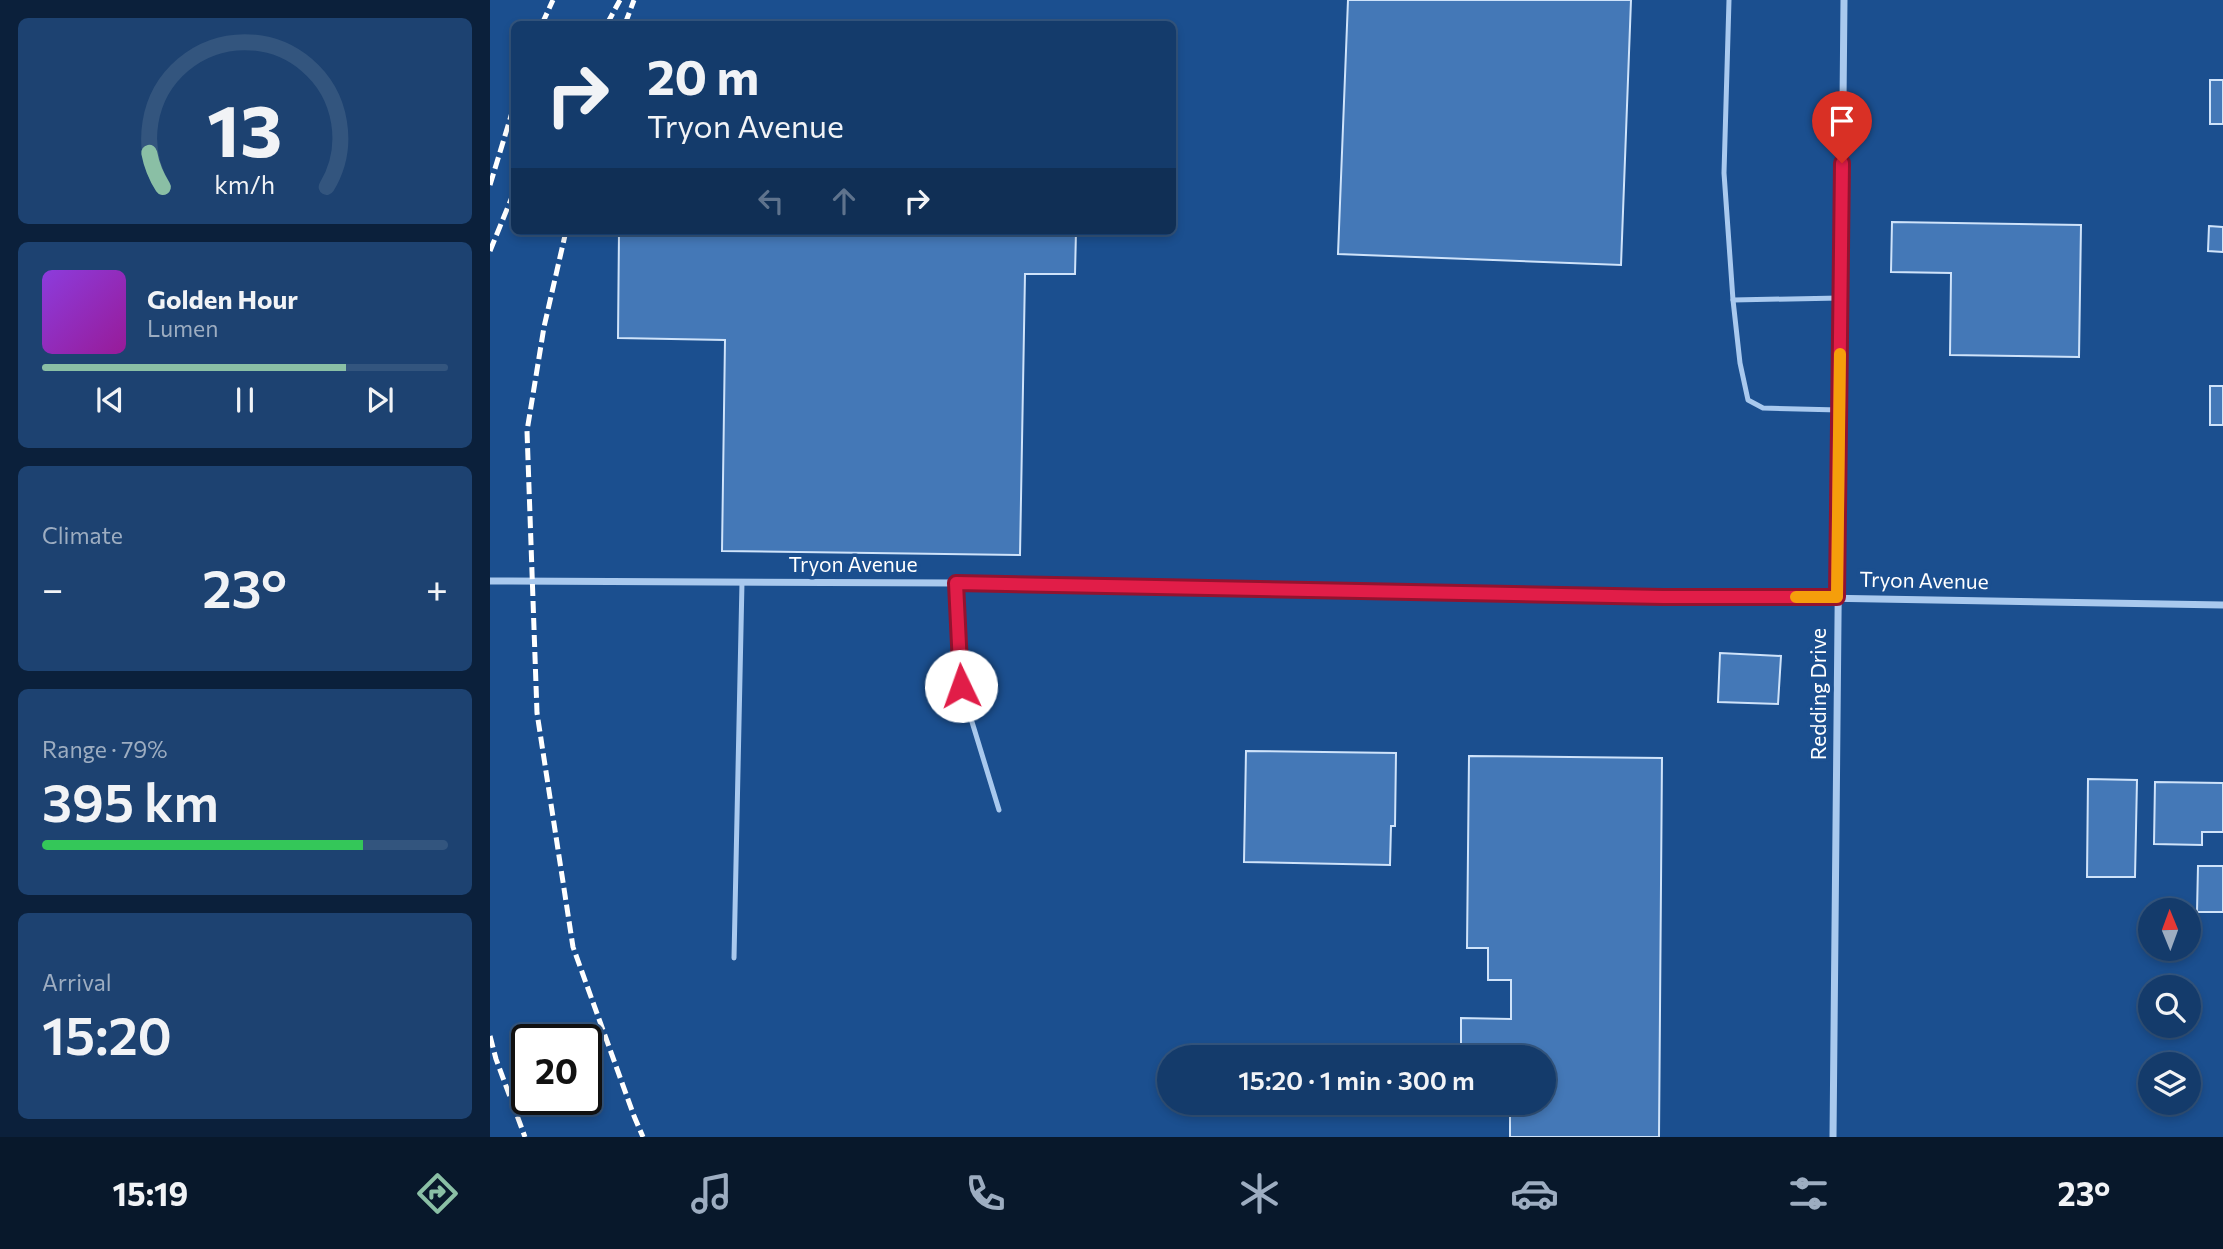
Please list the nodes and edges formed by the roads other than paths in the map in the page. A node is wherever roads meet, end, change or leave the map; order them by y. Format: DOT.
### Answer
graph roads {
  1 [pos="1729,0"];
  2 [pos="1843,0"];
  3 [pos="1840,298"];
  4 [pos="1732,300"];
  5 [pos="1839,410"];
  6 [pos="490,581"];
  7 [pos="742,582"];
  8 [pos="956,583"];
  9 [pos="1837,597"];
  10 [pos="2223,605"];
  11 [pos="999,810"];
  12 [pos="734,958"];
  13 [pos="1833,1137"];
  1 -- 4 [label="lane"];
  2 -- 3 [label="street, Redding Drive"];
  3 -- 4 [label="lane"];
  3 -- 5 [label="street, Redding Drive"];
  4 -- 5 [label="lane"];
  5 -- 9 [label="street, Redding Drive"];
  6 -- 7 [label="street, Tryon Avenue"];
  7 -- 8 [label="street, Tryon Avenue"];
  7 -- 12 [label="lane"];
  8 -- 9 [label="street, Tryon Avenue"];
  8 -- 11 [label="lane"];
  9 -- 10 [label="street, Tryon Avenue"];
  9 -- 13 [label="street, Redding Drive"];
}
